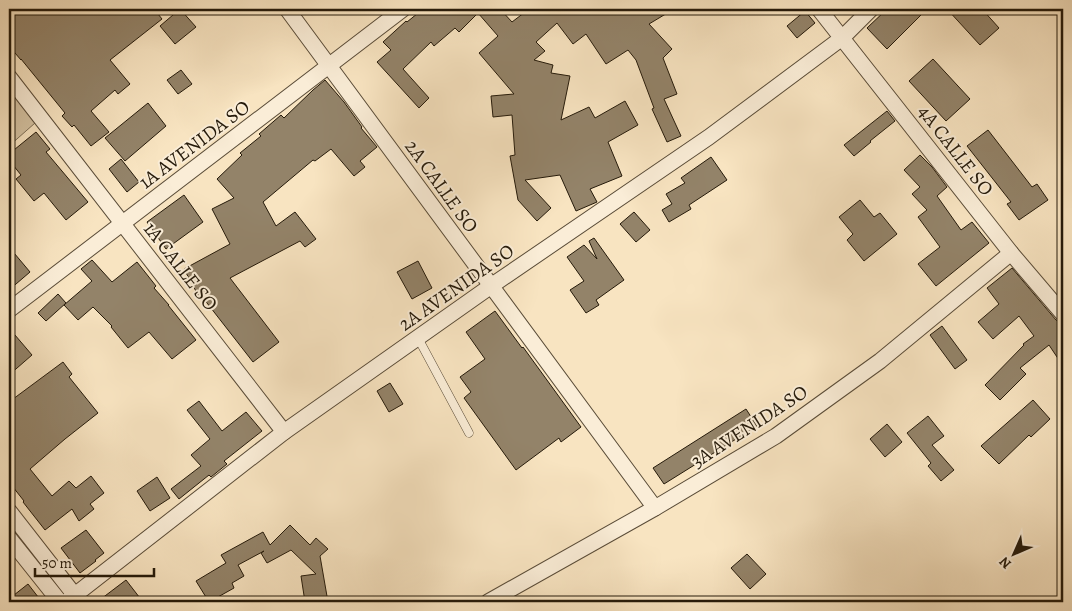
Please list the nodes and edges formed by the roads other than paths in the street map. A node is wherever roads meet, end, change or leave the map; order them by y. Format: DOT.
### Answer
graph roads {
  1 [pos="287,9"];
  2 [pos="403,9"];
  3 [pos="819,9"];
  4 [pos="871,9"];
  5 [pos="842,38"];
  6 [pos="329,66"];
  7 [pos="9,76"];
  8 [pos="122,223"];
  9 [pos="1011,253"];
  10 [pos="491,286"];
  11 [pos="9,310"];
  12 [pos="1063,314"];
  13 [pos="418,338"];
  14 [pos="284,432"];
  15 [pos="469,433"];
  16 [pos="655,508"];
  17 [pos="9,511"];
  18 [pos="9,538"];
  19 [pos="74,600"];
  20 [pos="60,602"];
  21 [pos="488,602"];
  1 -- 6 [label="street, 2A CALLE SO"];
  2 -- 6 [label="street, 1A AVENIDA SO"];
  3 -- 5 [label="street, 4A CALLE SO"];
  4 -- 5 [label="street, 2A AVENIDA SO"];
  5 -- 9 [label="street, 4A CALLE SO"];
  5 -- 10 [label="street, 2A AVENIDA SO"];
  6 -- 8 [label="street, 1A AVENIDA SO"];
  6 -- 10 [label="street, 2A CALLE SO"];
  7 -- 8 [label="street, 1A CALLE SO"];
  8 -- 11 [label="street, 1A AVENIDA SO"];
  8 -- 14 [label="street, 1A CALLE SO"];
  9 -- 12 [label="street, 4A CALLE SO"];
  9 -- 16 [label="street, 3A AVENIDA SO"];
  10 -- 13 [label="street, 2A AVENIDA SO"];
  10 -- 16 [label="street, 2A CALLE SO"];
  13 -- 14 [label="street, 2A AVENIDA SO"];
  13 -- 15 [label="lane"];
  14 -- 19 [label="street, 2A AVENIDA SO"];
  16 -- 21 [label="street, 3A AVENIDA SO"];
  17 -- 19 [label="street"];
  18 -- 20 [label="street"];
}
